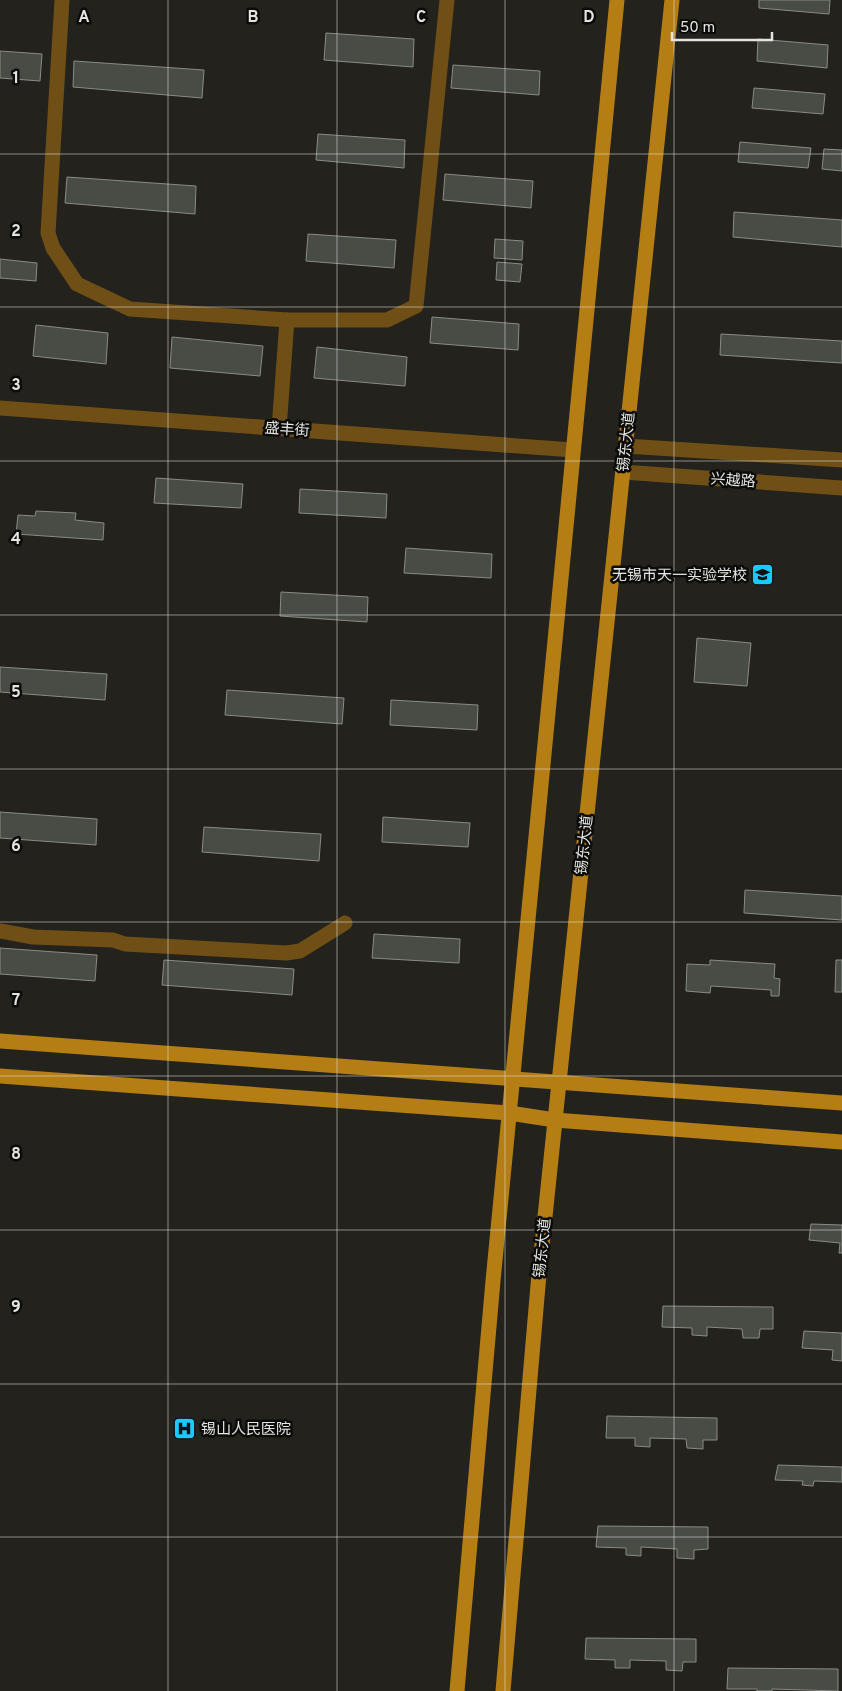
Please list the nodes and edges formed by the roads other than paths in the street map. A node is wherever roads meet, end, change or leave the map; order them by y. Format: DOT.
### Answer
graph roads {
  1 [pos="62,0"];
  2 [pos="447,0"];
  3 [pos="617,0"];
  4 [pos="672,0"];
  5 [pos="287,320"];
  6 [pos="0,408"];
  7 [pos="279,429"];
  8 [pos="626,446"];
  9 [pos="573,450"];
  10 [pos="842,460"];
  11 [pos="623,472"];
  12 [pos="842,488"];
  13 [pos="345,923"];
  14 [pos="0,931"];
  15 [pos="0,1040"];
  16 [pos="0,1076"];
  17 [pos="512,1078"];
  18 [pos="560,1083"];
  19 [pos="842,1103"];
  20 [pos="509,1113"];
  21 [pos="555,1120"];
  22 [pos="842,1142"];
  23 [pos="457,1691"];
  24 [pos="503,1691"];
  1 -- 5 [label="street"];
  2 -- 5 [label="street"];
  3 -- 9 [label="main road"];
  4 -- 8 [label="main road, 锡东大道"];
  5 -- 7 [label="street"];
  6 -- 7 [label="street, 盛丰街"];
  7 -- 9 [label="street, 盛丰街"];
  8 -- 10 [label="street, 兴越路"];
  8 -- 11 [label="main road, 锡东大道"];
  9 -- 17 [label="main road"];
  11 -- 12 [label="street, 兴越路"];
  11 -- 18 [label="main road, 锡东大道"];
  13 -- 14 [label="street"];
  15 -- 17 [label="main road"];
  16 -- 20 [label="main road"];
  17 -- 18 [label="main road"];
  17 -- 20 [label="main road"];
  18 -- 19 [label="main road"];
  18 -- 21 [label="main road, 锡东大道"];
  20 -- 21 [label="main road"];
  20 -- 23 [label="main road"];
  21 -- 22 [label="main road"];
  21 -- 24 [label="main road, 锡东大道"];
}
